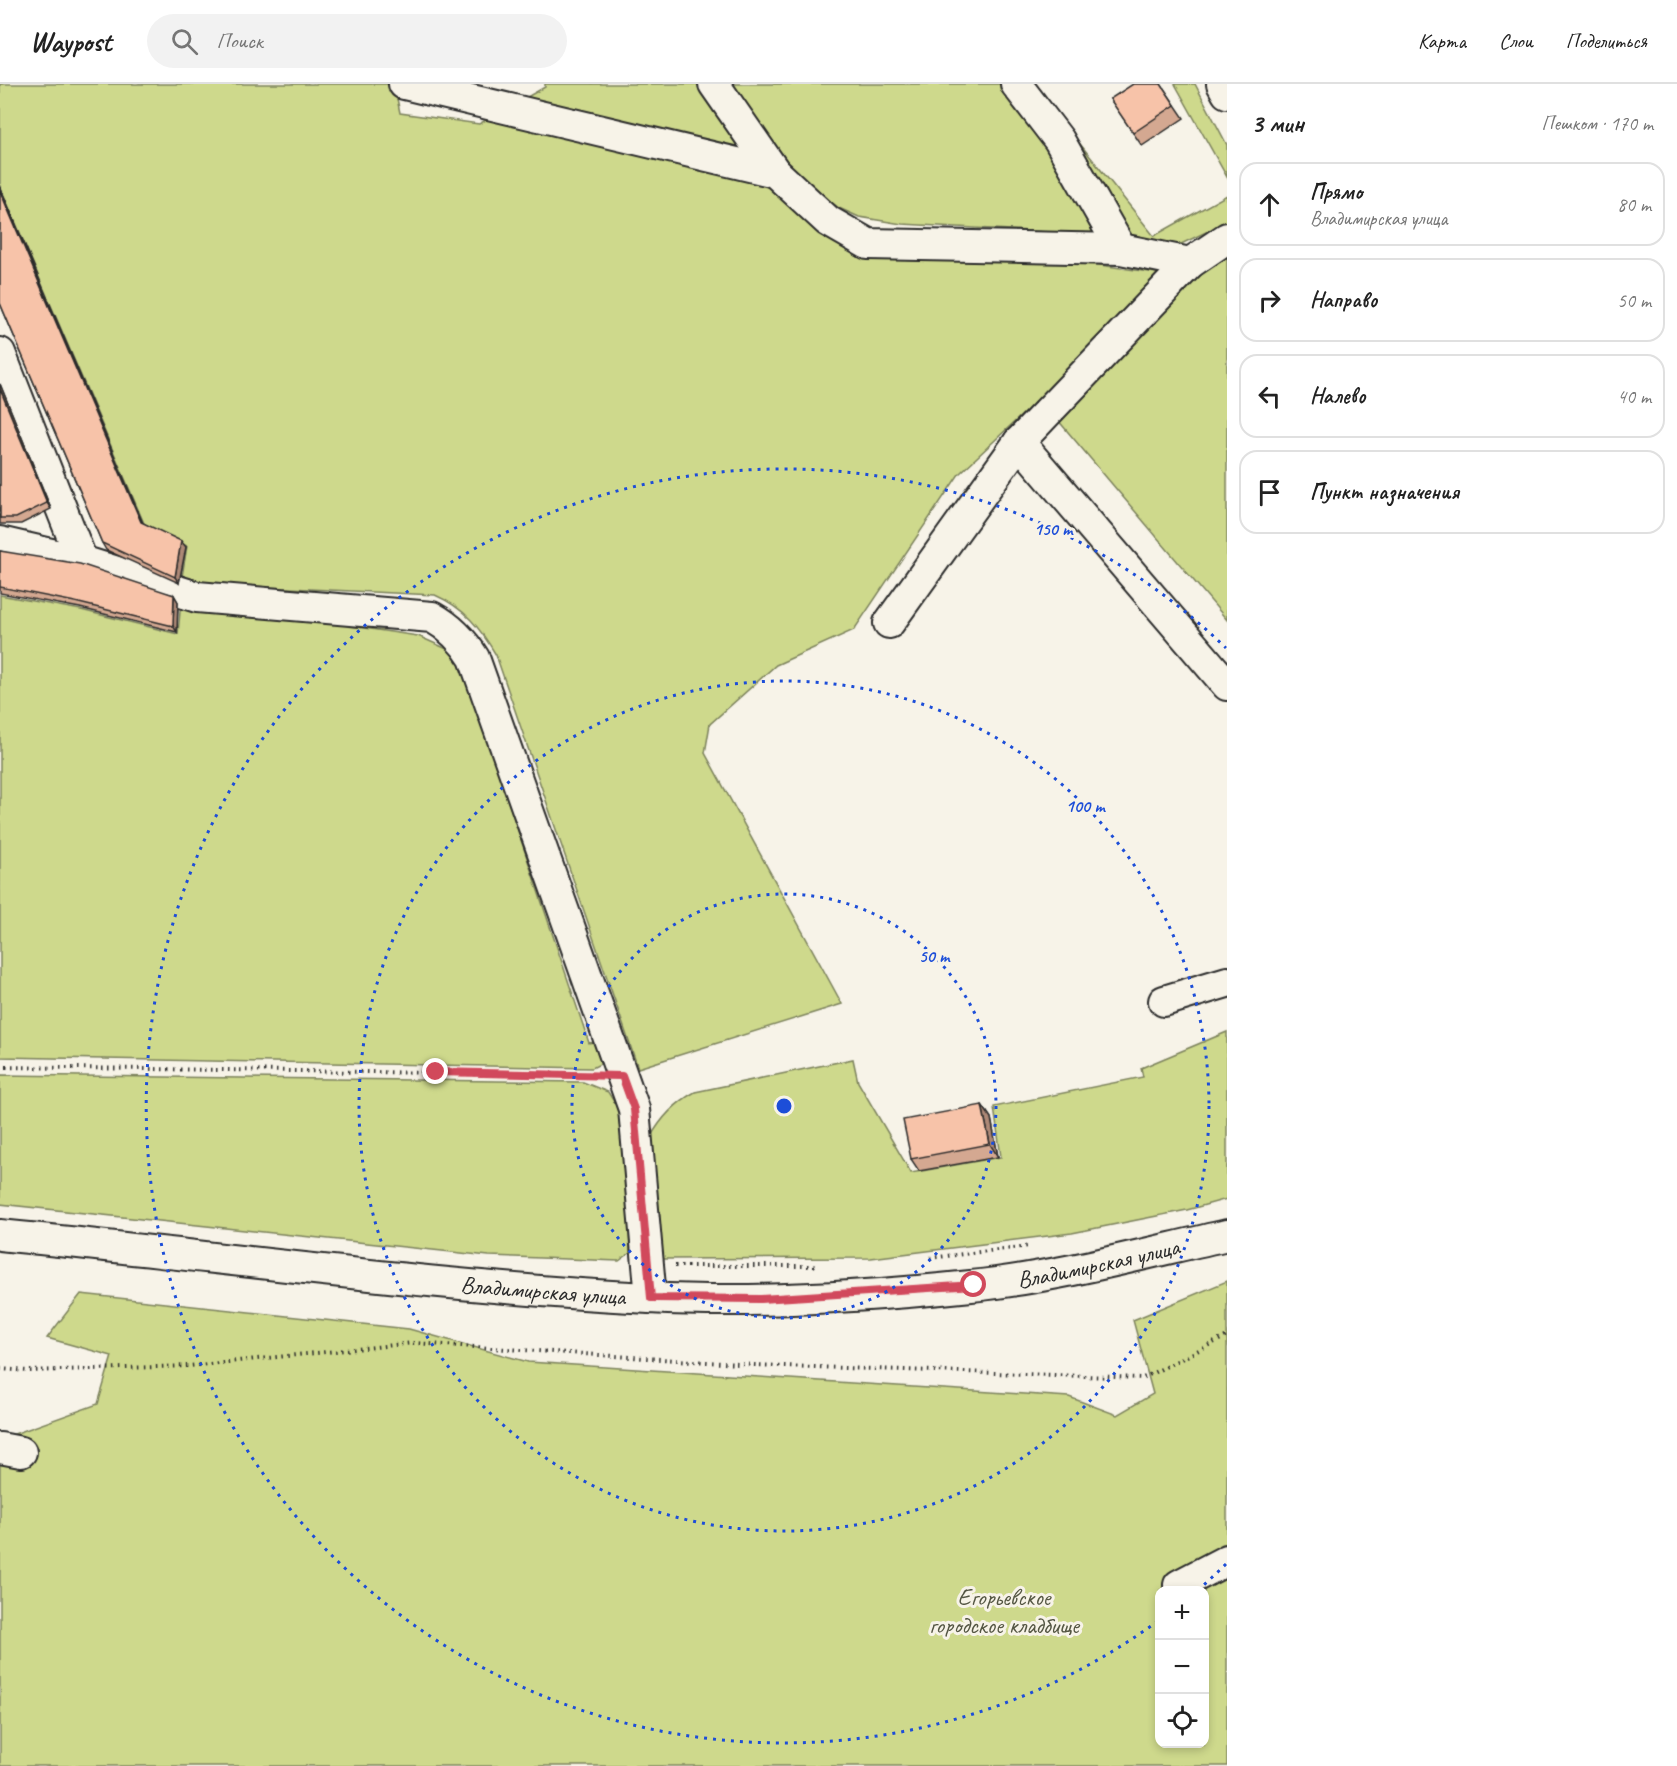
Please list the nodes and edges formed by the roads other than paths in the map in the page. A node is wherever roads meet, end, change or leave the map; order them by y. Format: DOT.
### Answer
graph roads {
  1 [pos="404,84"];
  2 [pos="714,84"];
  3 [pos="1016,84"];
  4 [pos="1222,84"];
  5 [pos="1227,93"];
  6 [pos="775,172"];
  7 [pos="1227,238"];
  8 [pos="1121,249"];
  9 [pos="1190,263"];
  10 [pos="0,352"];
  11 [pos="1019,442"];
  12 [pos="0,542"];
  13 [pos="82,561"];
  14 [pos="889,622"];
  15 [pos="1227,685"];
  16 [pos="1227,982"];
  17 [pos="1164,1001"];
  18 [pos="0,1235"];
  19 [pos="1227,1235"];
  20 [pos="651,1298"];
  21 [pos="1227,1560"];
  22 [pos="1179,1585"];
  1 -- 6 [label="street"];
  2 -- 6 [label="street"];
  3 -- 8 [label="street"];
  4 -- 5 [label="street"];
  6 -- 8 [label="street"];
  7 -- 9 [label="street"];
  8 -- 9 [label="street"];
  9 -- 11 [label="street"];
  10 -- 13 [label="street"];
  11 -- 14 [label="street"];
  11 -- 15 [label="street"];
  12 -- 13 [label="street"];
  13 -- 20 [label="street"];
  16 -- 17 [label="street"];
  18 -- 20 [label="street, Владимирская улица"];
  19 -- 20 [label="street, Владимирская улица"];
  21 -- 22 [label="street"];
}
